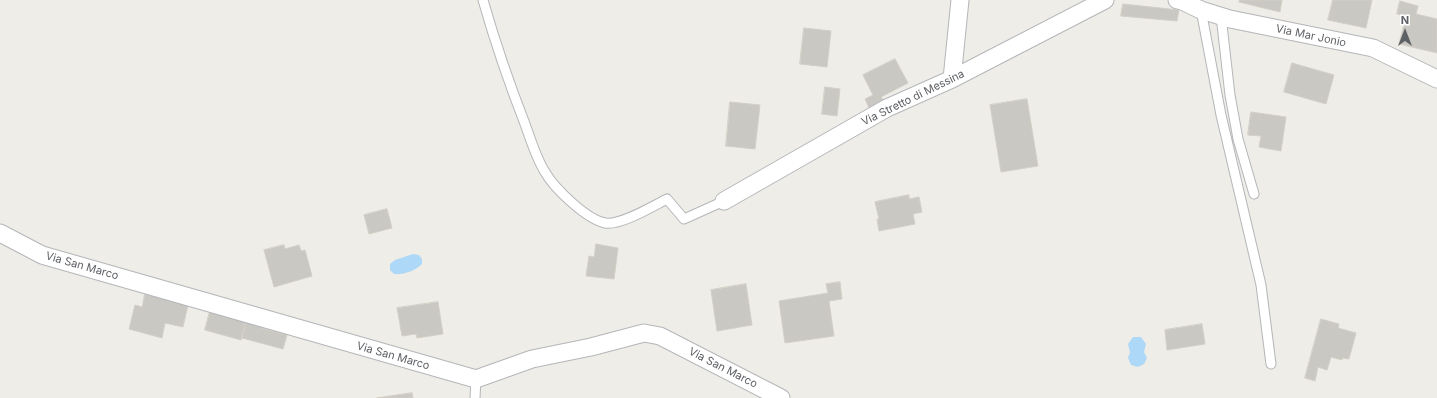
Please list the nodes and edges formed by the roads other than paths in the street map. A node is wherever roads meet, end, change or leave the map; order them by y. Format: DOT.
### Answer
graph roads {
  1 [pos="483,0"];
  2 [pos="960,0"];
  3 [pos="1105,0"];
  4 [pos="1180,0"];
  5 [pos="1201,10"];
  6 [pos="1221,16"];
  7 [pos="952,79"];
  8 [pos="1437,79"];
  9 [pos="1254,194"];
  10 [pos="724,201"];
  11 [pos="0,233"];
  12 [pos="1270,364"];
  13 [pos="476,379"];
  14 [pos="475,398"];
  15 [pos="781,398"];
  1 -- 10 [label="lane"];
  2 -- 7 [label="street"];
  3 -- 7 [label="street, Via Stretto di Messina"];
  4 -- 5 [label="street, Via Mar Jonio"];
  5 -- 6 [label="street, Via Mar Jonio"];
  5 -- 12 [label="lane"];
  6 -- 8 [label="street, Via Mar Jonio"];
  6 -- 9 [label="lane"];
  7 -- 10 [label="street, Via Stretto di Messina"];
  11 -- 13 [label="street, Via San Marco"];
  13 -- 14 [label="lane"];
  13 -- 15 [label="street, Via San Marco"];
}
